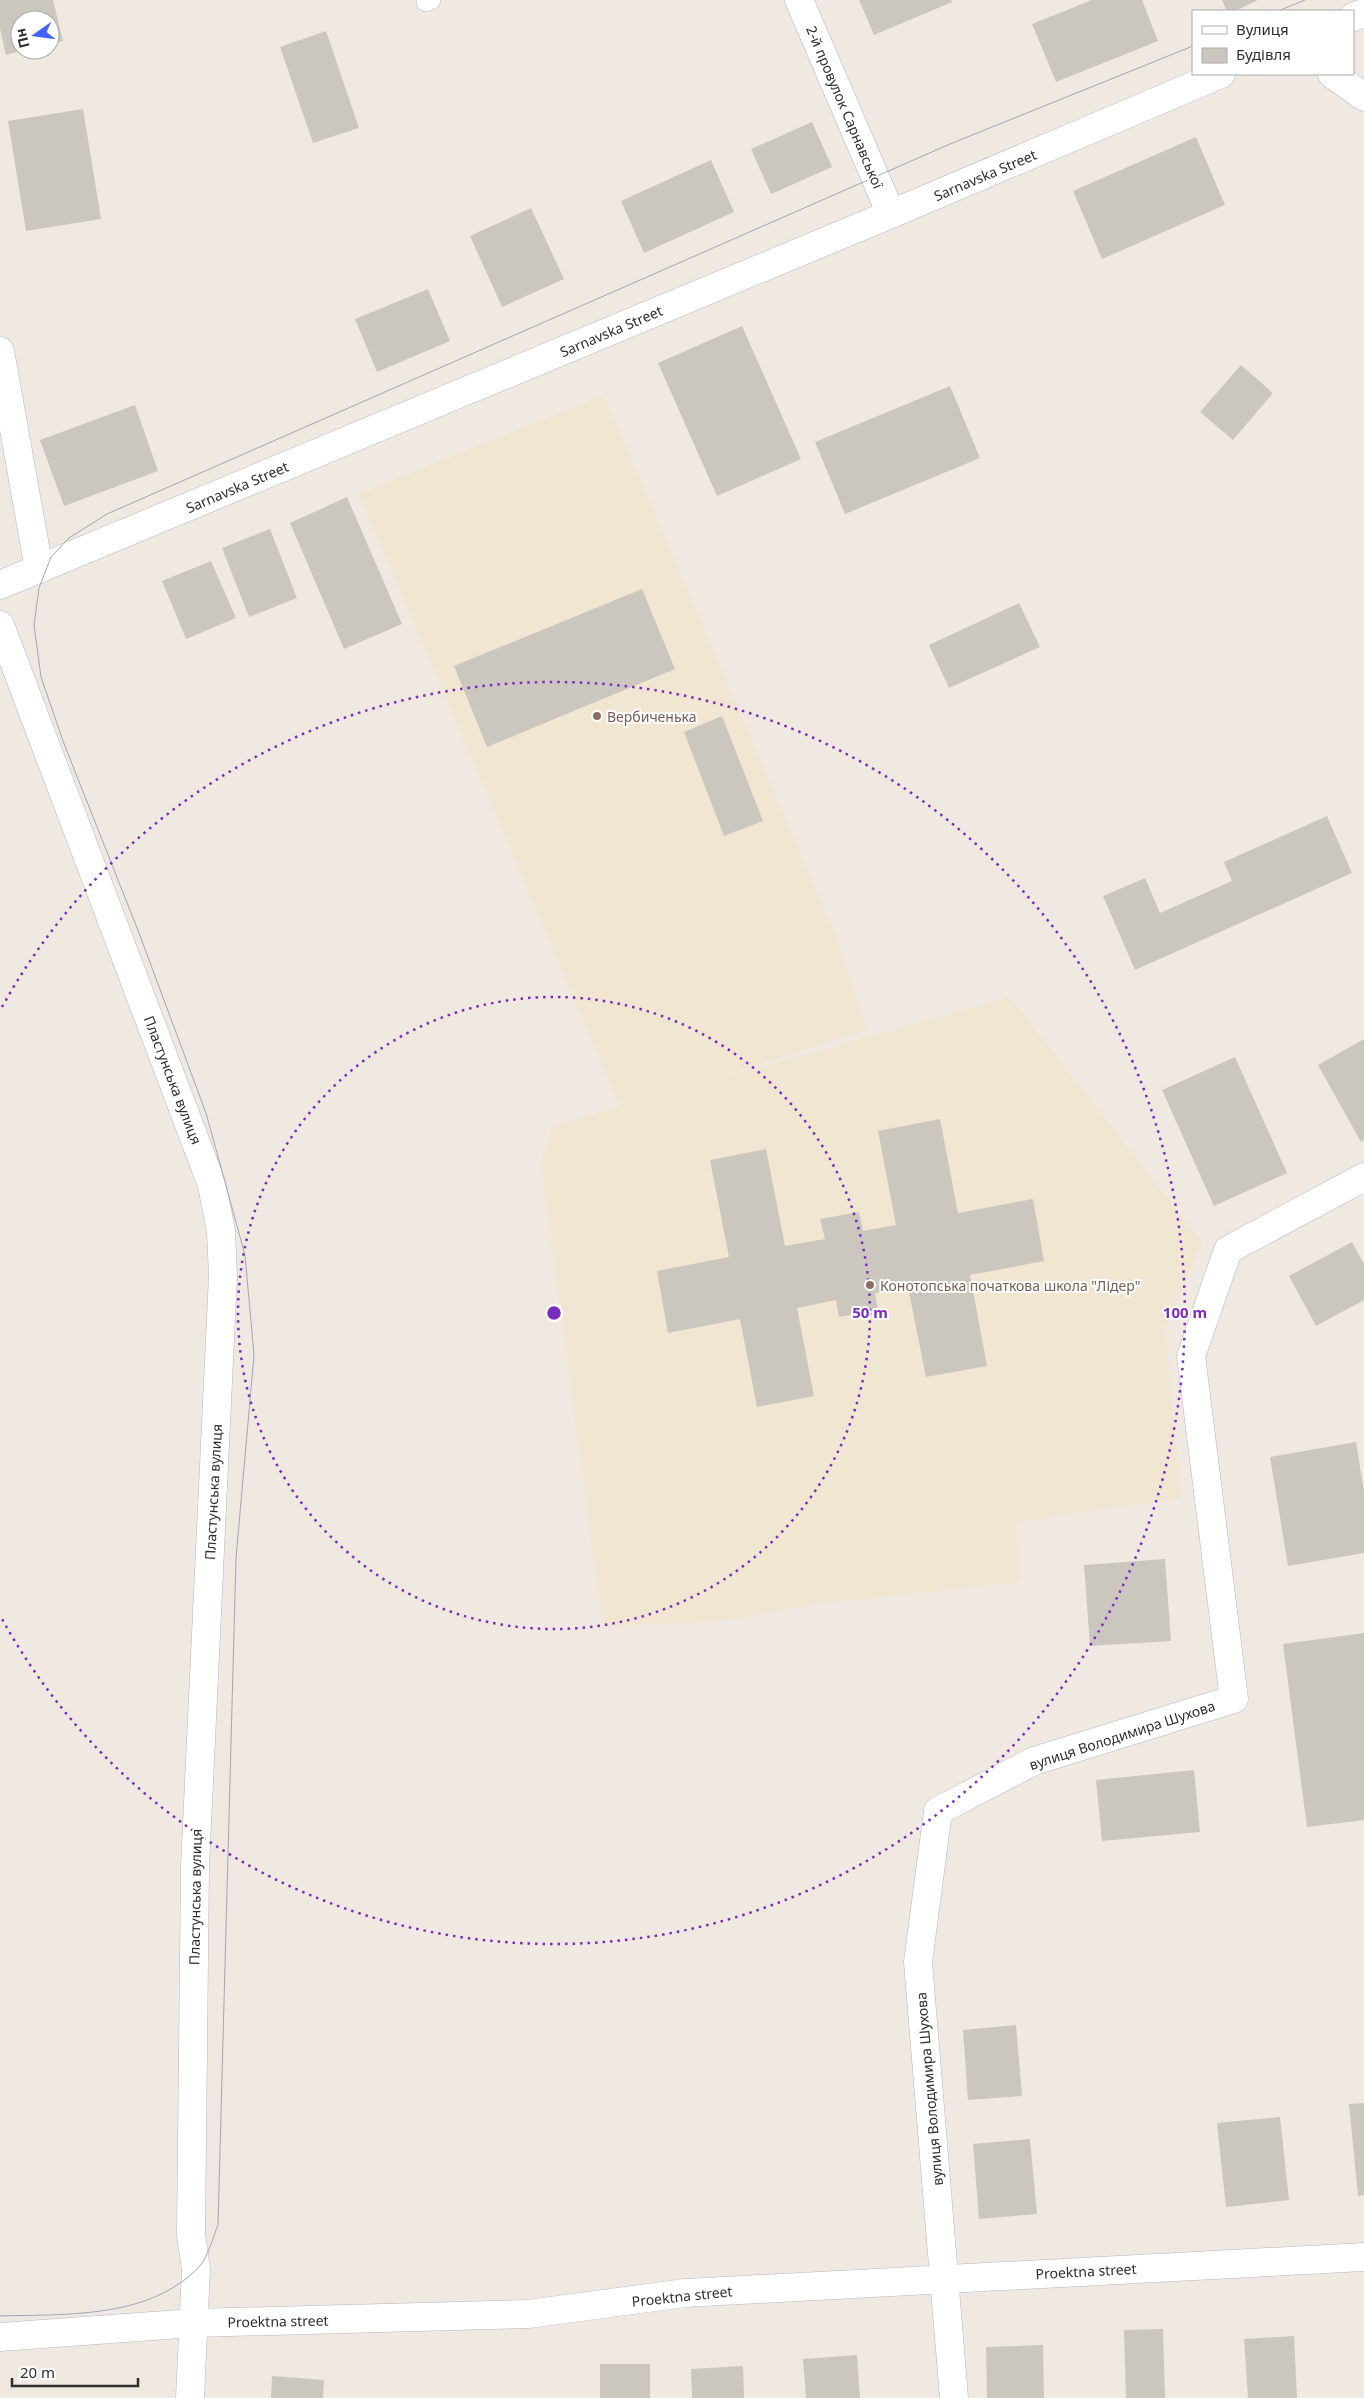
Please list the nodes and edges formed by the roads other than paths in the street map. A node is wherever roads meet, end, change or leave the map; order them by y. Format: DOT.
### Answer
graph roads {
  1 [pos="799,0"];
  2 [pos="1219,75"];
  3 [pos="1333,75"];
  4 [pos="1364,97"];
  5 [pos="891,214"];
  6 [pos="0,351"];
  7 [pos="39,569"];
  8 [pos="0,585"];
  9 [pos="0,625"];
  10 [pos="1364,1177"];
  11 [pos="1364,2257"];
  12 [pos="946,2278"];
  13 [pos="194,2323"];
  14 [pos="0,2337"];
  15 [pos="190,2398"];
  16 [pos="954,2398"];
  1 -- 5 [label="street, 2-й провулок Сарнавської"];
  2 -- 5 [label="street, Sarnavska Street"];
  3 -- 4 [label="street"];
  5 -- 7 [label="street, Sarnavska Street"];
  6 -- 7 [label="street"];
  7 -- 8 [label="street, Sarnavska Street"];
  9 -- 13 [label="street, Пластунська вулиця"];
  10 -- 12 [label="street, вулиця Володимира Шухова"];
  11 -- 12 [label="street, Proektna street"];
  12 -- 13 [label="street, Proektna street"];
  12 -- 16 [label="street, вулиця Володимира Шухова"];
  13 -- 14 [label="street, Proektna street"];
  13 -- 15 [label="street, Пластунська вулиця"];
}
